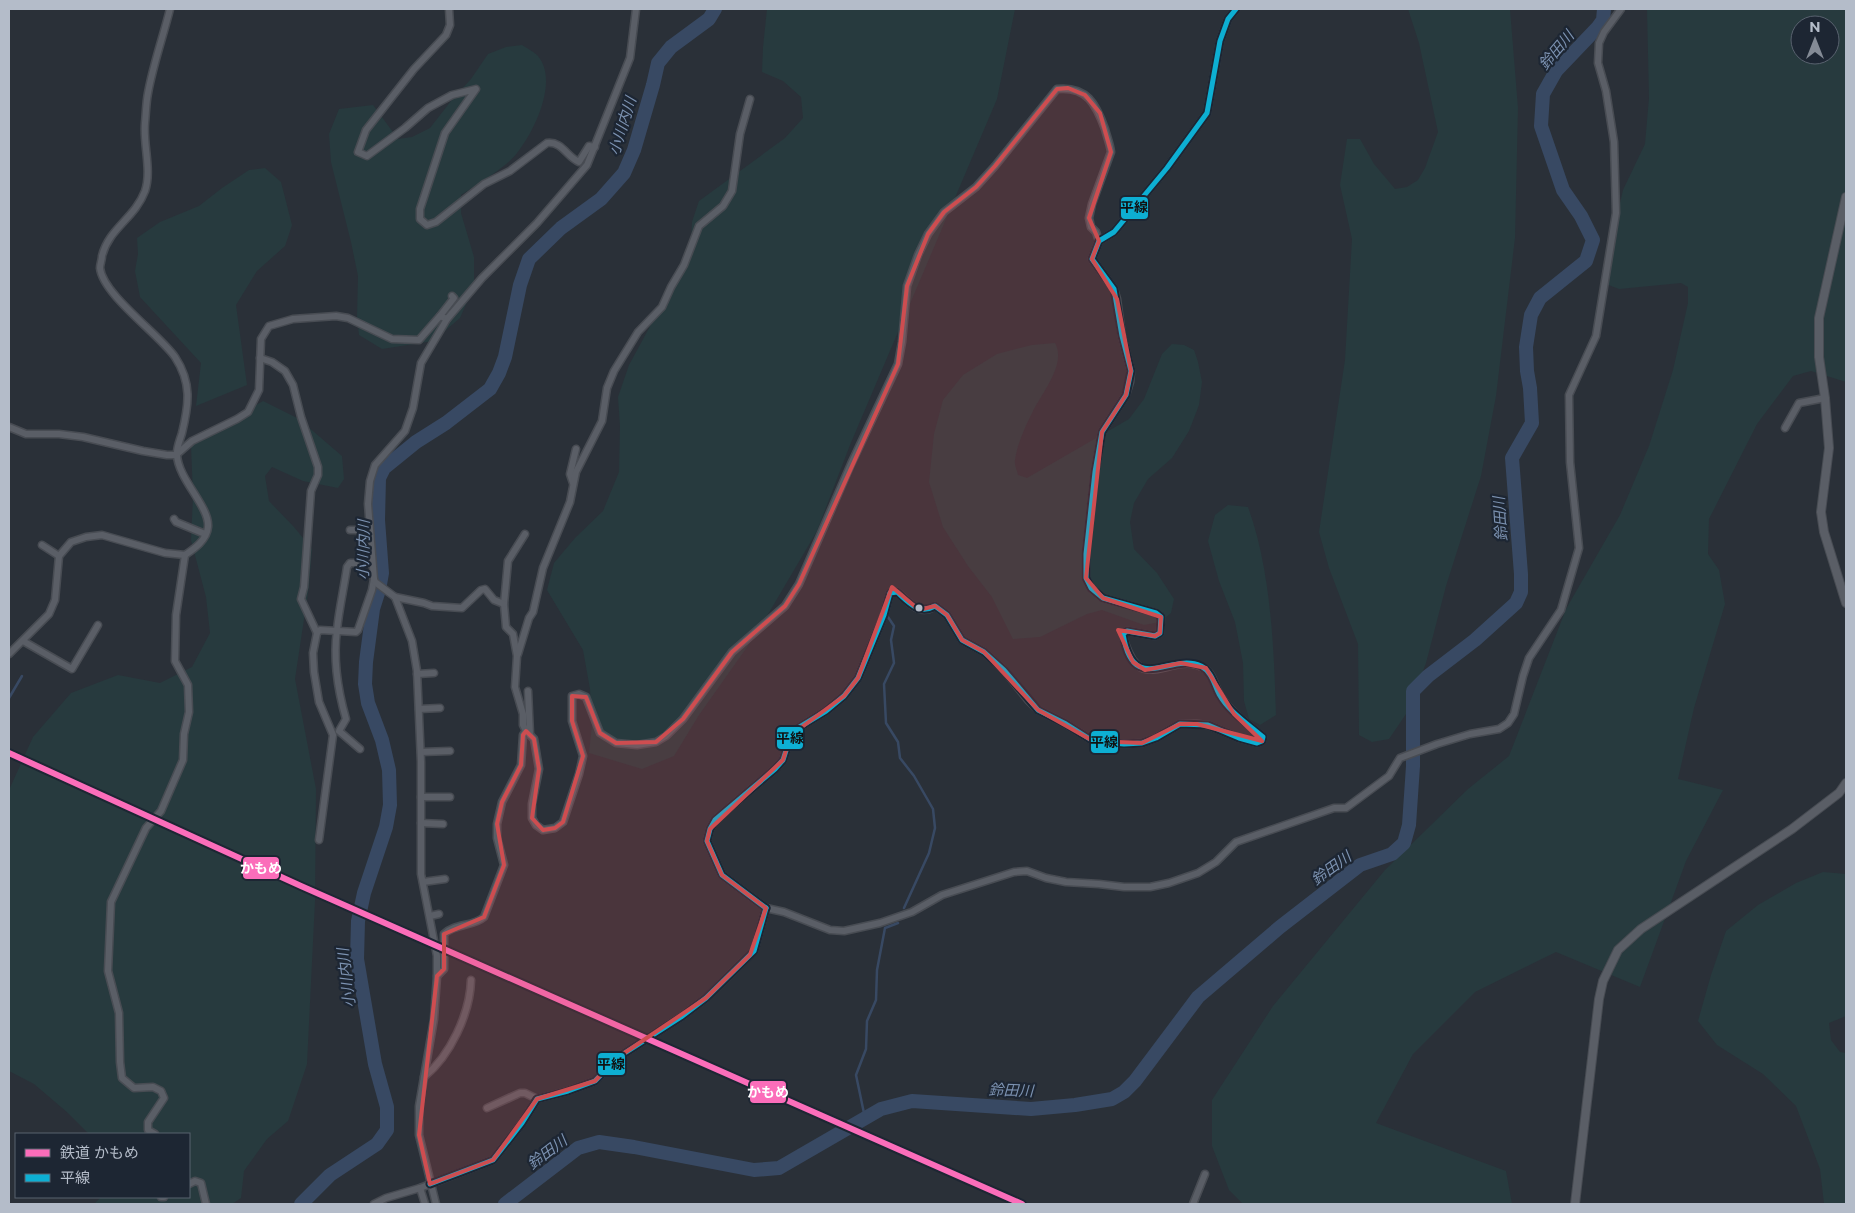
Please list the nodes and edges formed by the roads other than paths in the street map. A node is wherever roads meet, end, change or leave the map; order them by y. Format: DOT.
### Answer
graph roads {
  1 [pos="170,9"];
  2 [pos="449,9"];
  3 [pos="636,9"];
  4 [pos="1236,9"];
  5 [pos="1622,9"];
  6 [pos="750,99"];
  7 [pos="595,147"];
  8 [pos="1846,197"];
  9 [pos="1099,241"];
  10 [pos="452,296"];
  11 [pos="444,318"];
  12 [pos="260,358"];
  13 [pos="1825,398"];
  14 [pos="9,427"];
  15 [pos="1785,428"];
  16 [pos="576,449"];
  17 [pos="176,455"];
  18 [pos="573,484"];
  19 [pos="174,519"];
  20 [pos="350,530"];
  21 [pos="369,530"];
  22 [pos="205,534"];
  23 [pos="524,534"];
  24 [pos="42,545"];
  25 [pos="59,556"];
  26 [pos="185,556"];
  27 [pos="371,563"];
  28 [pos="374,580"];
  29 [pos="393,596"];
  30 [pos="1846,603"];
  31 [pos="504,604"];
  32 [pos="98,625"];
  33 [pos="336,632"];
  34 [pos="317,633"];
  35 [pos="23,641"];
  36 [pos="9,654"];
  37 [pos="517,656"];
  38 [pos="434,673"];
  39 [pos="417,674"];
  40 [pos="528,691"];
  41 [pos="440,708"];
  42 [pos="419,709"];
  43 [pos="339,731"];
  44 [pos="528,733"];
  45 [pos="333,735"];
  46 [pos="360,749"];
  47 [pos="450,750"];
  48 [pos="421,752"];
  49 [pos="1846,783"];
  50 [pos="421,797"];
  51 [pos="450,797"];
  52 [pos="421,823"];
  53 [pos="443,824"];
  54 [pos="319,840"];
  55 [pos="445,878"];
  56 [pos="423,882"];
  57 [pos="766,908"];
  58 [pos="439,914"];
  59 [pos="430,916"];
  60 [pos="437,976"];
  61 [pos="471,980"];
  62 [pos="424,1077"];
  63 [pos="537,1099"];
  64 [pos="487,1108"];
  65 [pos="153,1133"];
  66 [pos="1205,1174"];
  67 [pos="190,1184"];
  68 [pos="430,1184"];
  69 [pos="420,1188"];
  70 [pos="206,1204"];
  71 [pos="374,1204"];
  72 [pos="425,1204"];
  73 [pos="436,1204"];
  74 [pos="1193,1204"];
  75 [pos="1575,1204"];
  1 -- 17 [label="street"];
  2 -- 7 [label="street"];
  3 -- 7 [label="street"];
  4 -- 9 [label="street"];
  5 -- 57 [label="street"];
  6 -- 18 [label="street"];
  7 -- 11 [label="street"];
  8 -- 13 [label="street"];
  9 -- 44 [label="street"];
  9 -- 57 [label="street"];
  10 -- 11 [label="street"];
  11 -- 12 [label="street"];
  11 -- 21 [label="street"];
  12 -- 17 [label="street"];
  12 -- 34 [label="street"];
  13 -- 15 [label="street"];
  13 -- 30 [label="street"];
  14 -- 17 [label="street"];
  16 -- 18 [label="street"];
  17 -- 22 [label="street"];
  18 -- 37 [label="street"];
  19 -- 22 [label="street"];
  20 -- 21 [label="street"];
  21 -- 27 [label="street"];
  22 -- 26 [label="street"];
  23 -- 31 [label="street"];
  24 -- 25 [label="street"];
  25 -- 26 [label="street"];
  25 -- 35 [label="street"];
  26 -- 65 [label="street"];
  27 -- 28 [label="street"];
  27 -- 33 [label="street"];
  28 -- 29 [label="street"];
  28 -- 33 [label="street"];
  29 -- 31 [label="street"];
  29 -- 39 [label="street"];
  31 -- 37 [label="street"];
  32 -- 35 [label="street"];
  33 -- 34 [label="street"];
  33 -- 43 [label="street"];
  34 -- 45 [label="street"];
  35 -- 36 [label="street"];
  37 -- 44 [label="street"];
  38 -- 39 [label="street"];
  39 -- 42 [label="street"];
  40 -- 44 [label="street"];
  41 -- 42 [label="street"];
  42 -- 48 [label="street"];
  43 -- 45 [label="street"];
  43 -- 46 [label="street"];
  44 -- 60 [label="street"];
  45 -- 54 [label="street"];
  47 -- 48 [label="street"];
  48 -- 50 [label="street"];
  49 -- 75 [label="street"];
  50 -- 51 [label="street"];
  50 -- 52 [label="street"];
  52 -- 53 [label="street"];
  52 -- 56 [label="street"];
  55 -- 56 [label="street"];
  56 -- 59 [label="street"];
  57 -- 63 [label="street"];
  58 -- 59 [label="street"];
  59 -- 60 [label="street"];
  60 -- 62 [label="street"];
  61 -- 62 [label="street"];
  62 -- 68 [label="street"];
  63 -- 64 [label="street"];
  63 -- 68 [label="street"];
  66 -- 74 [label="street"];
  67 -- 70 [label="street"];
  68 -- 69 [label="street"];
  68 -- 73 [label="street"];
  69 -- 71 [label="street"];
  69 -- 72 [label="street"];
}
